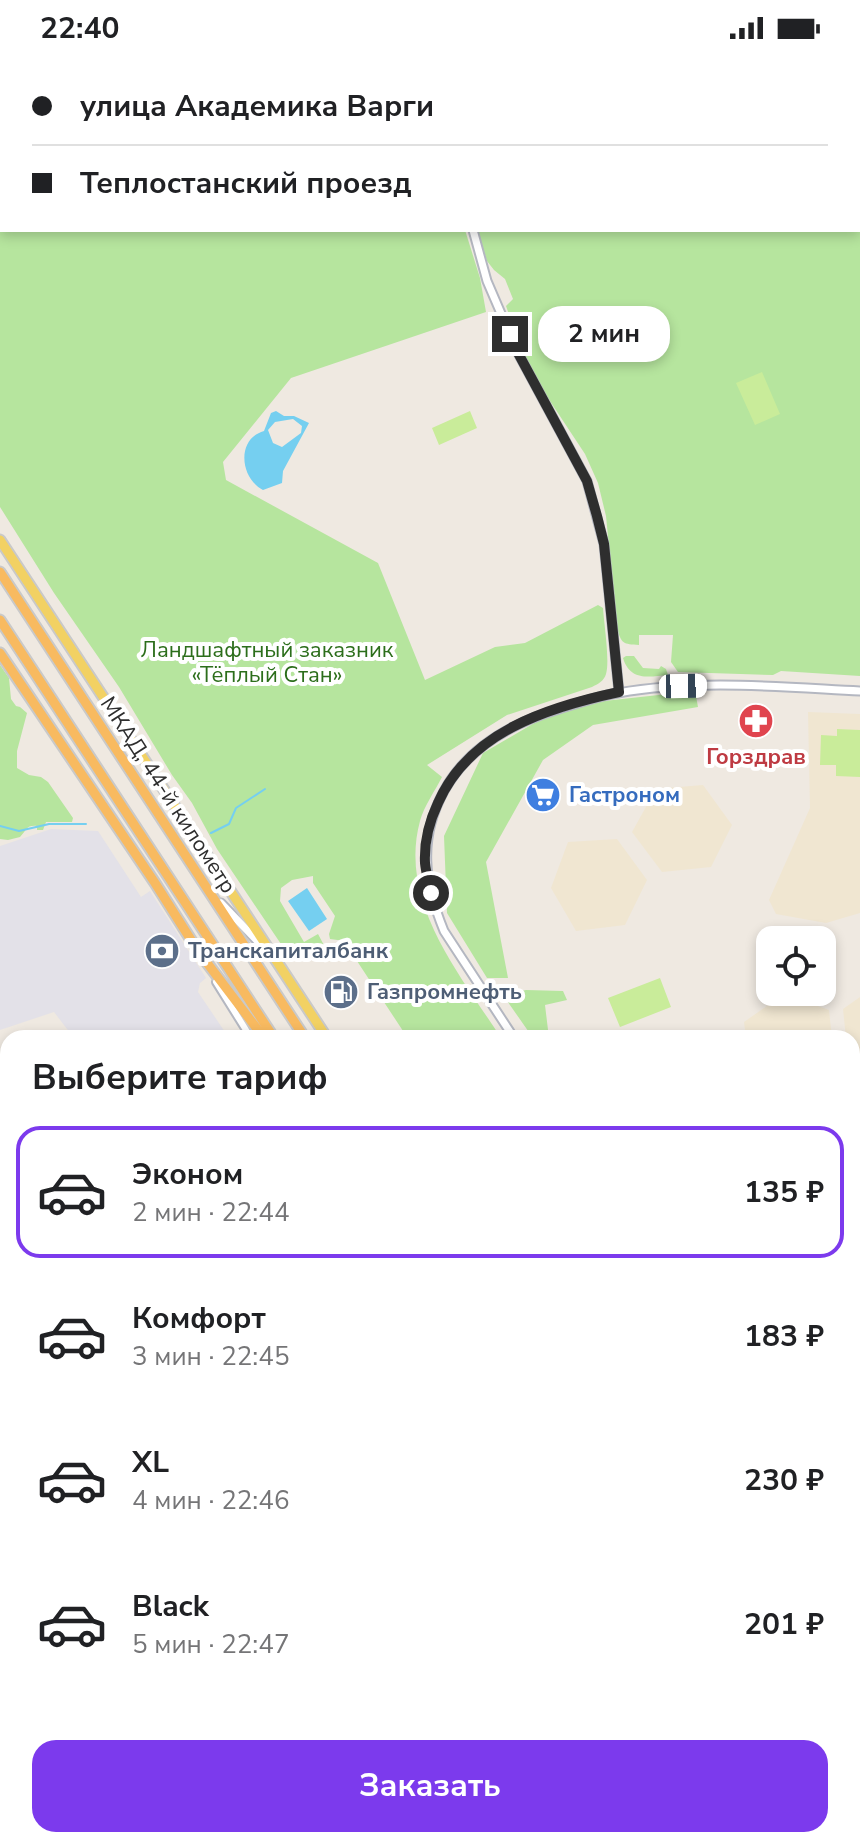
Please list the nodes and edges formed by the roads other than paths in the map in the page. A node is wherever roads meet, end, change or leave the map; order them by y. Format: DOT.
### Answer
graph roads {
  1 [pos="474,232"];
  2 [pos="0,540"];
  3 [pos="0,572"];
  4 [pos="0,620"];
  5 [pos="0,653"];
  6 [pos="860,691"];
  7 [pos="619,692"];
  8 [pos="209,892"];
  9 [pos="198,951"];
  10 [pos="275,959"];
  11 [pos="246,1030"];
  12 [pos="258,1030"];
  13 [pos="269,1030"];
  14 [pos="300,1030"];
  15 [pos="322,1030"];
  16 [pos="509,1030"];
  1 -- 7 [label="street"];
  2 -- 10 [label="main road"];
  3 -- 8 [label="highway, МКАД, 44-й километр"];
  4 -- 13 [label="highway, МКАД, 44-й километр"];
  5 -- 9 [label="highway"];
  6 -- 7 [label="street"];
  7 -- 16 [label="street"];
  8 -- 10 [label="street"];
  8 -- 14 [label="highway, МКАД, 44-й километр"];
  9 -- 11 [label="street"];
  9 -- 12 [label="highway"];
  10 -- 15 [label="main road"];
}
